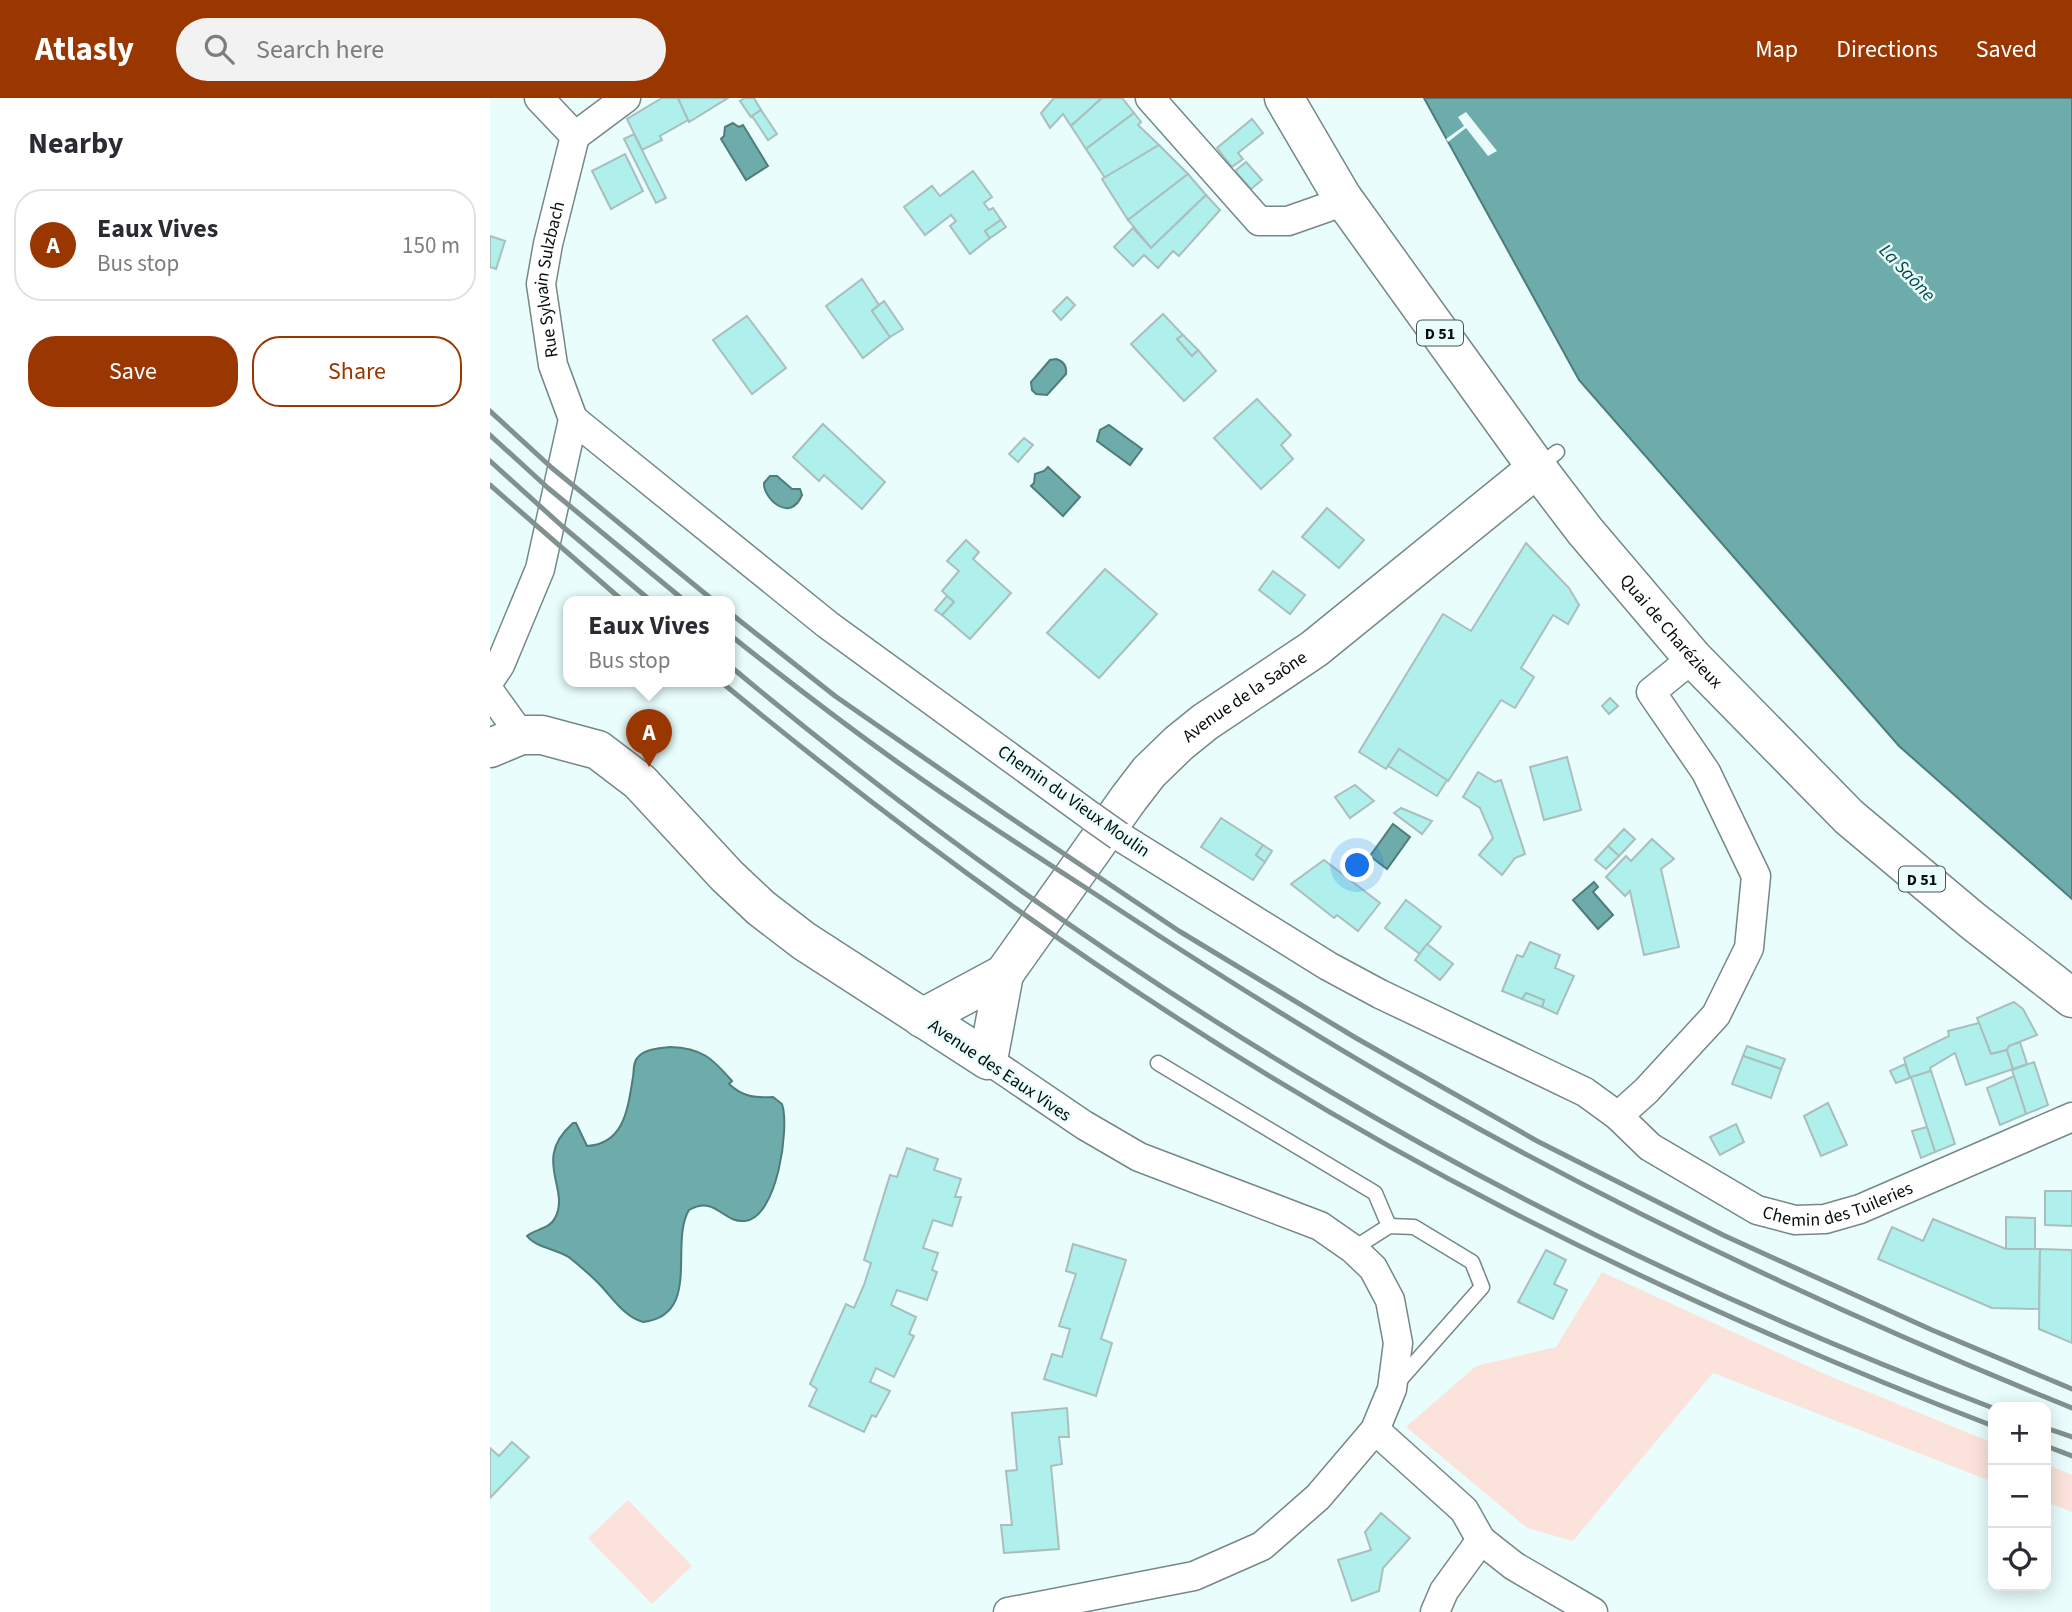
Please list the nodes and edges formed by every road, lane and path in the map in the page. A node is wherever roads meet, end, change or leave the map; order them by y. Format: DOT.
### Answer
graph roads {
  1 [pos="539,98"];
  2 [pos="626,98"];
  3 [pos="1150,98"];
  4 [pos="1284,98"];
  5 [pos="575,136"];
  6 [pos="1342,197"];
  7 [pos="573,419"];
  8 [pos="1547,460"];
  9 [pos="1693,657"];
  10 [pos="490,680"];
  11 [pos="490,692"];
  12 [pos="505,741"];
  13 [pos="1004,974"];
  14 [pos="2072,998"];
  15 [pos="922,1018"];
  16 [pos="988,1060"];
  17 [pos="1157,1063"];
  18 [pos="1618,1115"];
  19 [pos="2072,1116"];
  20 [pos="1389,1226"];
  21 [pos="1353,1249"];
  22 [pos="1392,1389"];
  23 [pos="1375,1430"];
  24 [pos="1481,1540"];
  25 [pos="1007,1612"];
  26 [pos="1435,1612"];
  27 [pos="1593,1612"];
  1 -- 5 [label="street"];
  2 -- 5 [label="street"];
  3 -- 6 [label="street"];
  4 -- 6 [label="main road, D 51"];
  5 -- 7 [label="street, Rue Sylvain Sulzbach"];
  6 -- 8 [label="main road, Quai de Charézieux / D 51"];
  7 -- 10 [label="street"];
  7 -- 18 [label="street, Chemin du Vieux Moulin, bridge"];
  8 -- 9 [label="main road, Quai de Charézieux / D 51"];
  8 -- 13 [label="main road, Avenue de la Saône"];
  9 -- 14 [label="main road, Quai de Charézieux / D 51"];
  9 -- 18 [label="street"];
  11 -- 12 [label="street"];
  12 -- 15 [label="main road, Avenue des Eaux Vives"];
  13 -- 15 [label="main road, Avenue de la Saône"];
  13 -- 16 [label="main road, Avenue de la Saône"];
  15 -- 16 [label="main road, Avenue des Eaux Vives"];
  16 -- 21 [label="street, Avenue des Eaux Vives"];
  17 -- 20 [label="lane"];
  18 -- 19 [label="street, Chemin des Tuileries"];
  20 -- 21 [label="lane"];
  20 -- 22 [label="lane"];
  21 -- 22 [label="street, Avenue des Eaux Vives"];
  22 -- 23 [label="street, Avenue des Eaux Vives"];
  23 -- 24 [label="street"];
  23 -- 25 [label="street, Avenue des Eaux Vives"];
  24 -- 26 [label="street"];
  24 -- 27 [label="street"];
}
